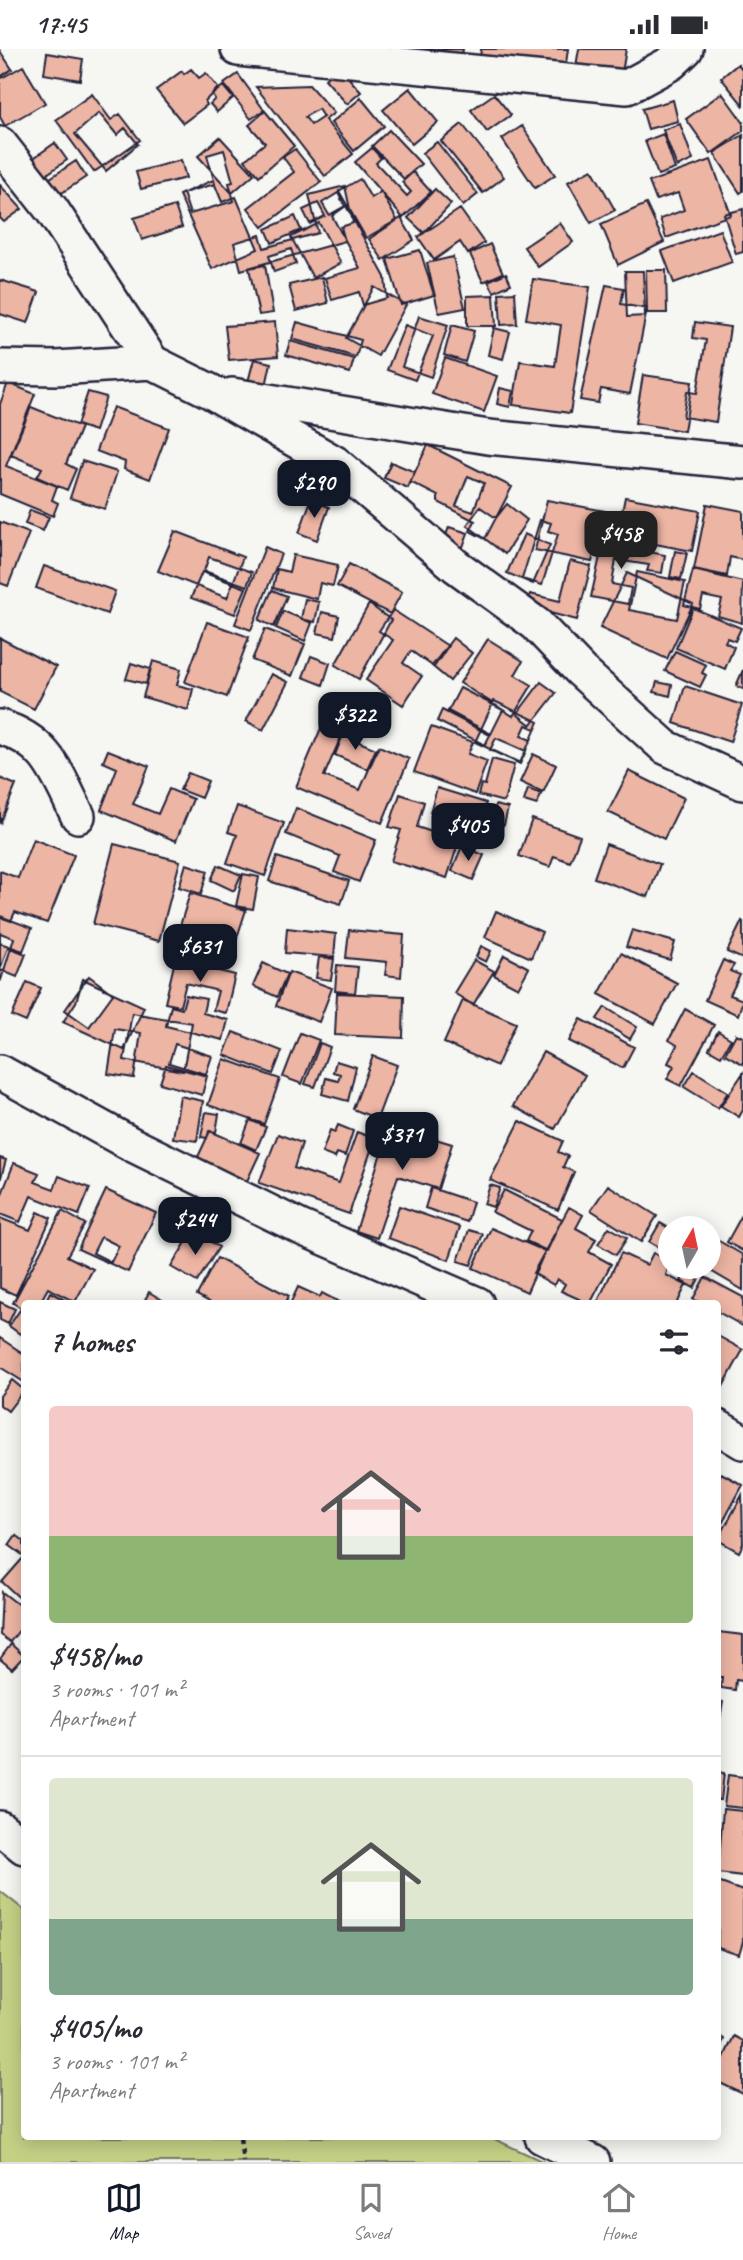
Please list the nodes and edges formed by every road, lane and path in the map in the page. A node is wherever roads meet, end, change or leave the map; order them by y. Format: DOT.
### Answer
graph roads {
  1 [pos="238,49"];
  2 [pos="686,49"];
  3 [pos="0,143"];
  4 [pos="152,362"];
  5 [pos="0,367"];
  6 [pos="210,391"];
  7 [pos="743,462"];
  8 [pos="0,727"];
  9 [pos="743,783"];
  10 [pos="78,816"];
  11 [pos="0,1072"];
  12 [pos="468,1300"];
  13 [pos="721,1429"];
  14 [pos="743,1442"];
  15 [pos="0,1828"];
  16 [pos="21,1845"];
  17 [pos="240,2140"];
  18 [pos="548,2140"];
  19 [pos="243,2162"];
  20 [pos="593,2162"];
  1 -- 2 [label="street"];
  3 -- 4 [label="street"];
  4 -- 5 [label="street"];
  4 -- 6 [label="street"];
  6 -- 7 [label="street"];
  6 -- 9 [label="street"];
  8 -- 10 [label="street"];
  11 -- 12 [label="street"];
  13 -- 14 [label="street"];
  15 -- 16 [label="street"];
  17 -- 19 [label="path"];
  18 -- 20 [label="street"];
}
